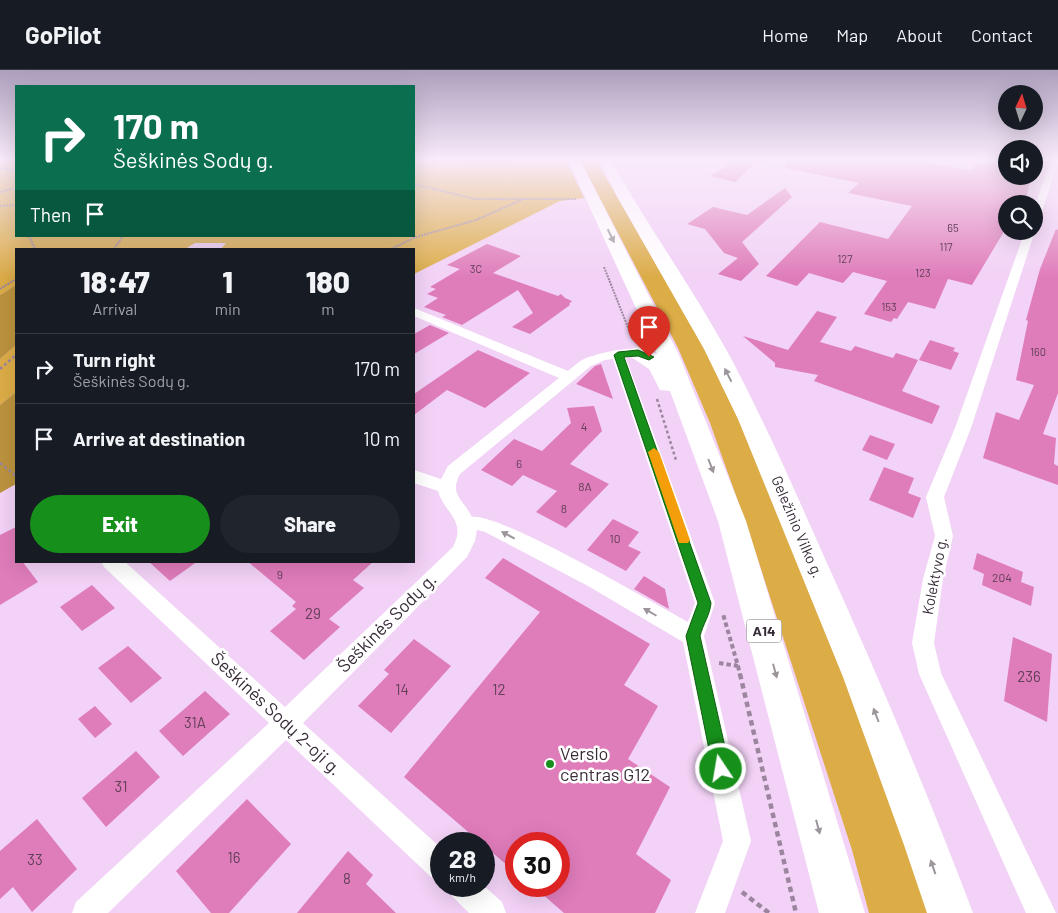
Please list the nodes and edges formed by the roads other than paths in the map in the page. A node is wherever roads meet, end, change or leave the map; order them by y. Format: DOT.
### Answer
graph roads {
  1 [pos="593,199"];
  2 [pos="626,199"];
  3 [pos="1027,240"];
  4 [pos="638,291"];
  5 [pos="415,312"];
  6 [pos="628,354"];
  7 [pos="570,376"];
  8 [pos="698,432"];
  9 [pos="415,477"];
  10 [pos="446,486"];
  11 [pos="466,524"];
  12 [pos="113,563"];
  13 [pos="693,636"];
  14 [pos="286,723"];
  15 [pos="430,857"];
  16 [pos="474,897"];
  17 [pos="87,913"];
  18 [pos="491,913"];
  19 [pos="710,913"];
  20 [pos="842,913"];
  21 [pos="950,913"];
  22 [pos="1041,913"];
  1 -- 4 [label="highway, A14, one-way"];
  21 -- 2 [label="highway, Geležinio Vilko g., one-way"];
  3 -- 22 [label="street, Kolektyvo g."];
  4 -- 6 [label="highway"];
  4 -- 8 [label="highway, A14"];
  5 -- 7 [label="street"];
  6 -- 7 [label="street"];
  6 -- 8 [label="highway"];
  6 -- 13 [label="street"];
  7 -- 10 [label="street"];
  8 -- 20 [label="highway, A14, one-way"];
  9 -- 10 [label="street"];
  10 -- 11 [label="street"];
  13 -- 11 [label="street, one-way"];
  11 -- 14 [label="street, Šeškinės Sodų g."];
  12 -- 14 [label="street, Šeškinės Sodų 2-oji g."];
  13 -- 19 [label="street"];
  14 -- 15 [label="street, Šeškinės Sodų 2-oji g."];
  14 -- 17 [label="street, Šeškinės Sodų g."];
  16 -- 18 [label="street"];
}
